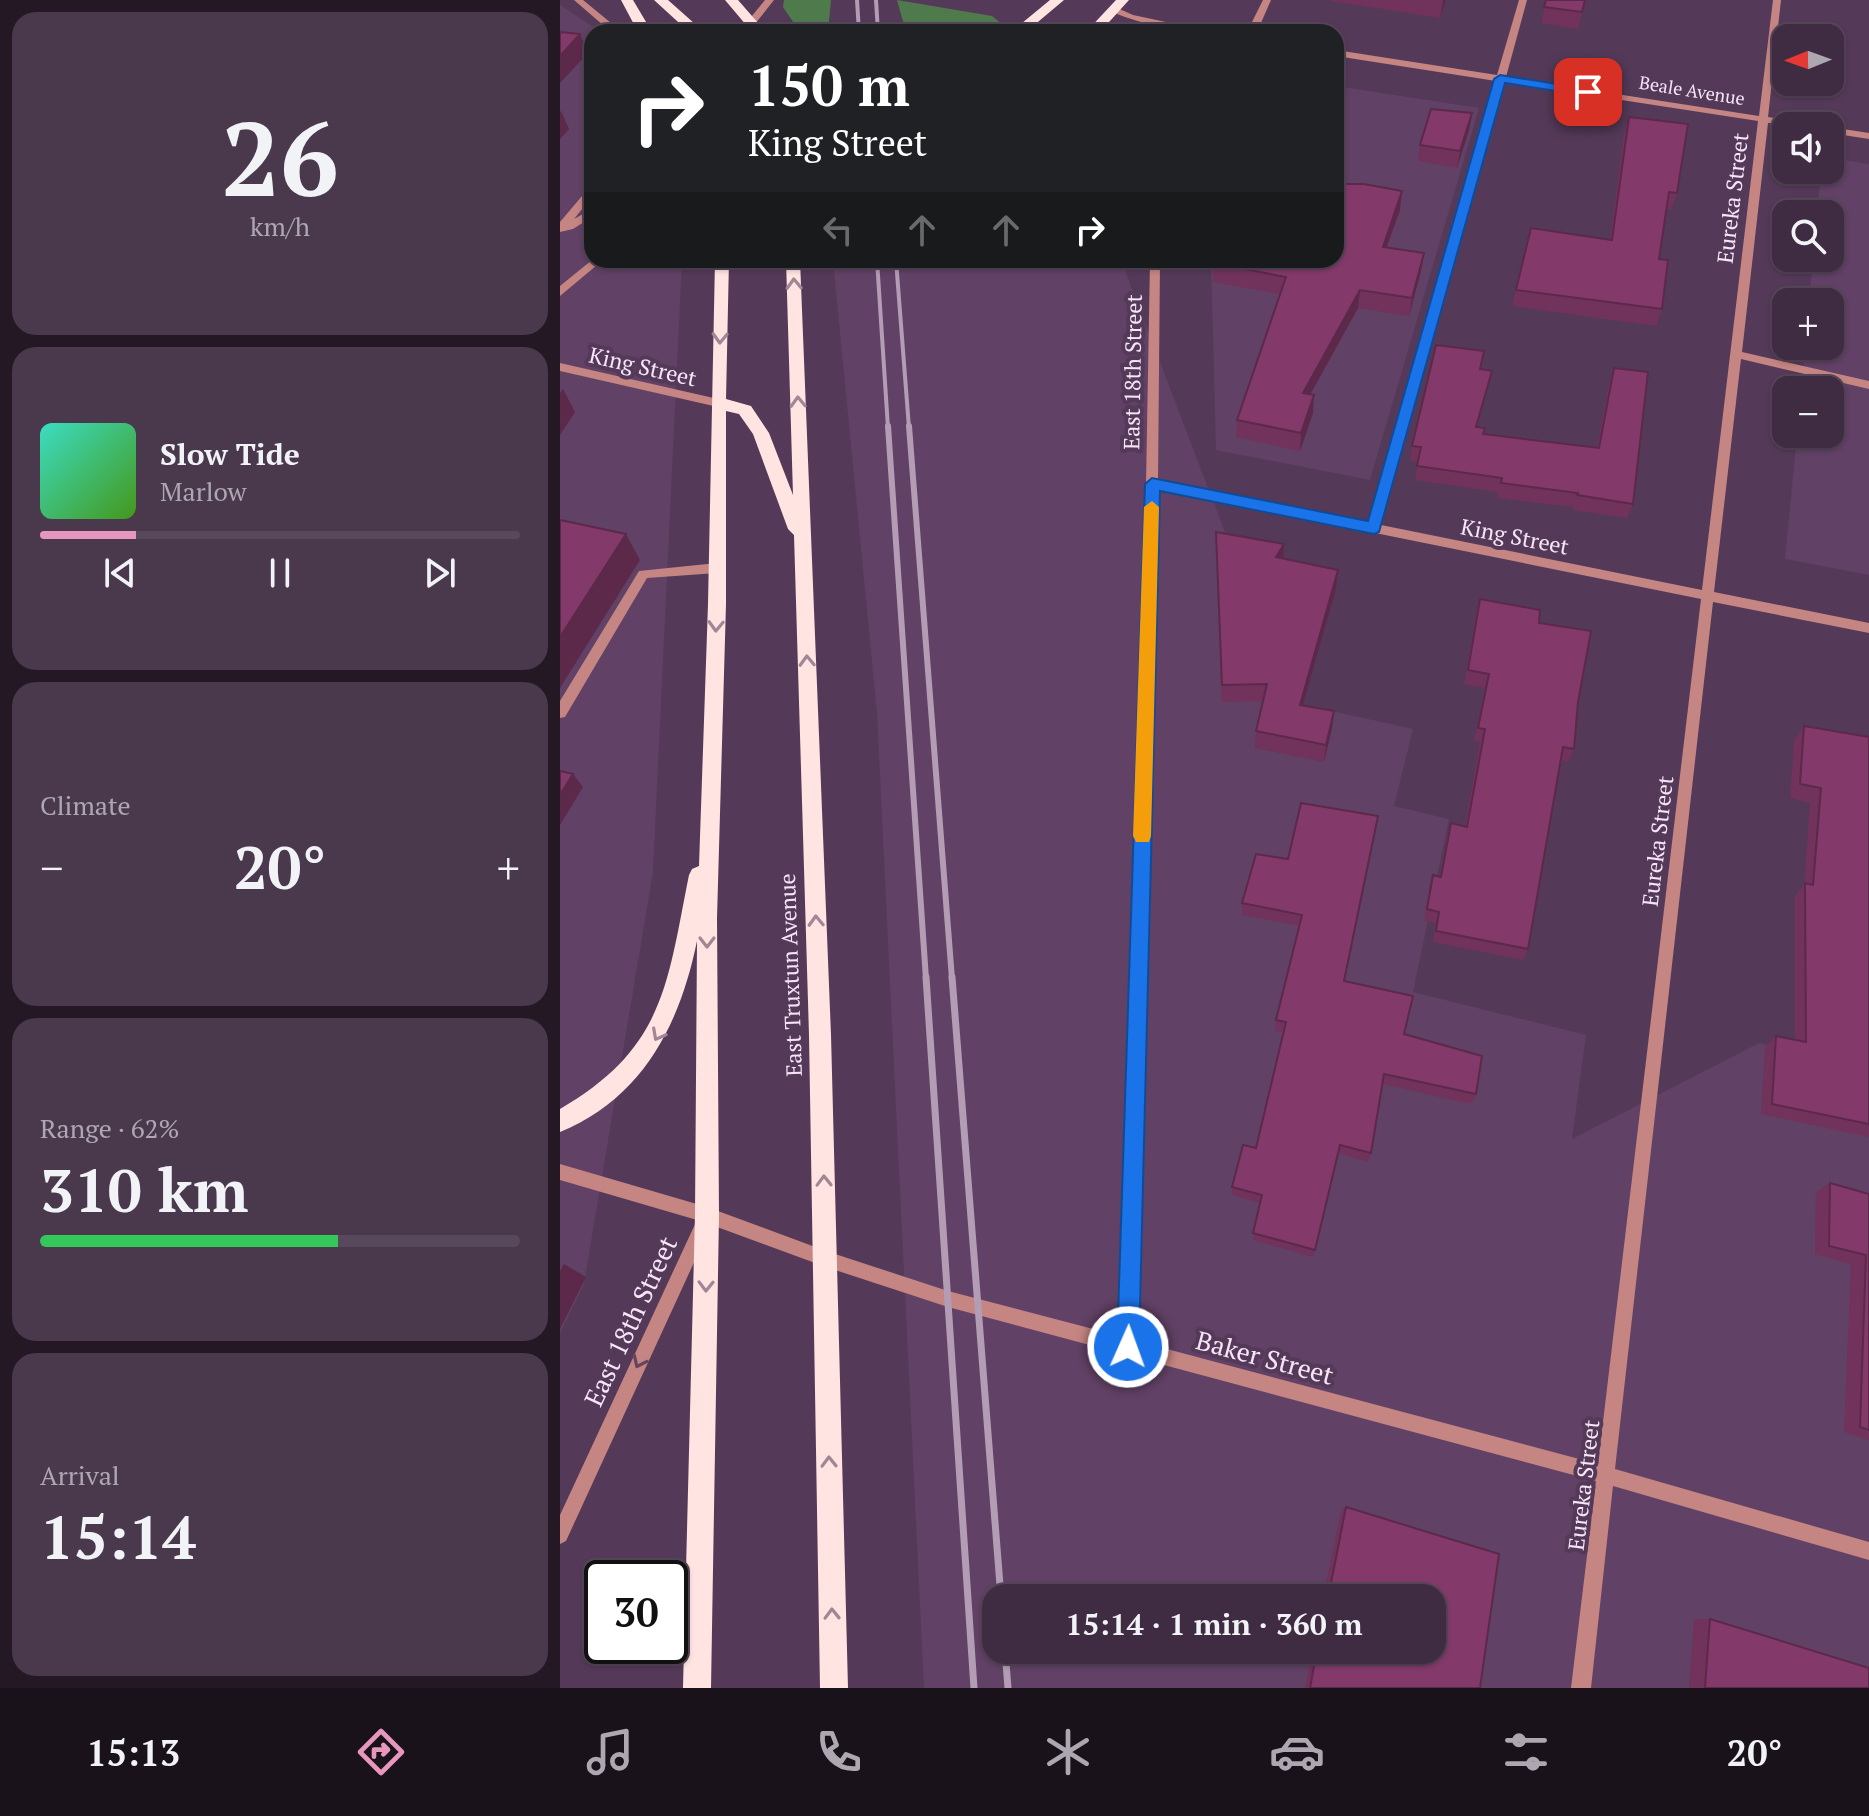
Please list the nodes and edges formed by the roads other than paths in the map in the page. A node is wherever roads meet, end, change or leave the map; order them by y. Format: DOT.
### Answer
graph roads {
  1 [pos="578,0"];
  2 [pos="627,0"];
  3 [pos="660,0"];
  4 [pos="731,0"];
  5 [pos="770,0"];
  6 [pos="1058,0"];
  7 [pos="1102,0"];
  8 [pos="1267,0"];
  9 [pos="1523,0"];
  10 [pos="1777,0"];
  11 [pos="1119,5"];
  12 [pos="607,24"];
  13 [pos="640,24"];
  14 [pos="688,24"];
  15 [pos="753,24"];
  16 [pos="758,24"];
  17 [pos="1028,24"];
  18 [pos="1101,24"];
  19 [pos="1167,24"];
  20 [pos="1256,24"];
  21 [pos="1344,54"];
  22 [pos="1500,79"];
  23 [pos="1763,119"];
  24 [pos="1772,120"];
  25 [pos="1844,132"];
  26 [pos="1869,136"];
  27 [pos="584,201"];
  28 [pos="584,217"];
  29 [pos="560,231"];
  30 [pos="588,268"];
  31 [pos="722,268"];
  32 [pos="793,268"];
  33 [pos="1155,268"];
  34 [pos="560,292"];
  35 [pos="1736,354"];
  36 [pos="560,367"];
  37 [pos="1869,385"];
  38 [pos="718,403"];
  39 [pos="1152,484"];
  40 [pos="1374,528"];
  41 [pos="803,547"];
  42 [pos="717,568"];
  43 [pos="1708,595"];
  44 [pos="1869,628"];
  45 [pos="560,713"];
  46 [pos="710,824"];
  47 [pos="560,1121"];
  48 [pos="560,1172"];
  49 [pos="707,1215"];
  50 [pos="826,1259"];
  51 [pos="1128,1347"];
  52 [pos="1606,1475"];
  53 [pos="560,1535"];
  54 [pos="1869,1551"];
  55 [pos="697,1688"];
  56 [pos="834,1688"];
  57 [pos="1581,1688"];
  1 -- 12 [label="street"];
  2 -- 13 [label="main road"];
  3 -- 14 [label="main road"];
  4 -- 15 [label="main road"];
  5 -- 16 [label="street"];
  6 -- 17 [label="main road"];
  7 -- 11 [label="main road"];
  8 -- 20 [label="street"];
  9 -- 22 [label="street"];
  10 -- 23 [label="street, Eureka Street"];
  11 -- 18 [label="main road"];
  11 -- 19 [label="street"];
  21 -- 22 [label="street, Beale Avenue"];
  22 -- 23 [label="street, Beale Avenue"];
  22 -- 40 [label="street"];
  23 -- 24 [label="street, Beale Avenue"];
  23 -- 35 [label="street, Eureka Street"];
  25 -- 26 [label="street"];
  27 -- 29 [label="street"];
  28 -- 29 [label="street"];
  30 -- 34 [label="street"];
  31 -- 38 [label="main road, one-way"];
  41 -- 32 [label="main road, East Truxtun Avenue, one-way"];
  33 -- 39 [label="street, East 18th Street"];
  35 -- 37 [label="street"];
  35 -- 43 [label="street, Eureka Street"];
  36 -- 38 [label="street, King Street"];
  38 -- 41 [label="main road"];
  38 -- 42 [label="main road"];
  39 -- 40 [label="street, King Street"];
  39 -- 51 [label="street, East 18th Street"];
  40 -- 43 [label="street, King Street"];
  50 -- 41 [label="main road, East Truxtun Avenue, one-way"];
  42 -- 45 [label="street"];
  42 -- 46 [label="main road, one-way"];
  43 -- 44 [label="street, King Street"];
  43 -- 52 [label="street, Eureka Street"];
  46 -- 47 [label="main road, one-way"];
  46 -- 49 [label="main road, one-way"];
  48 -- 49 [label="street, Baker Street"];
  49 -- 50 [label="street, Baker Street"];
  49 -- 53 [label="street, East 18th Street, one-way"];
  49 -- 55 [label="main road, one-way"];
  50 -- 51 [label="street, Baker Street"];
  56 -- 50 [label="main road, East Truxtun Avenue, one-way"];
  51 -- 52 [label="street, Baker Street"];
  52 -- 54 [label="street, Baker Street"];
  52 -- 57 [label="street, Eureka Street"];
}
